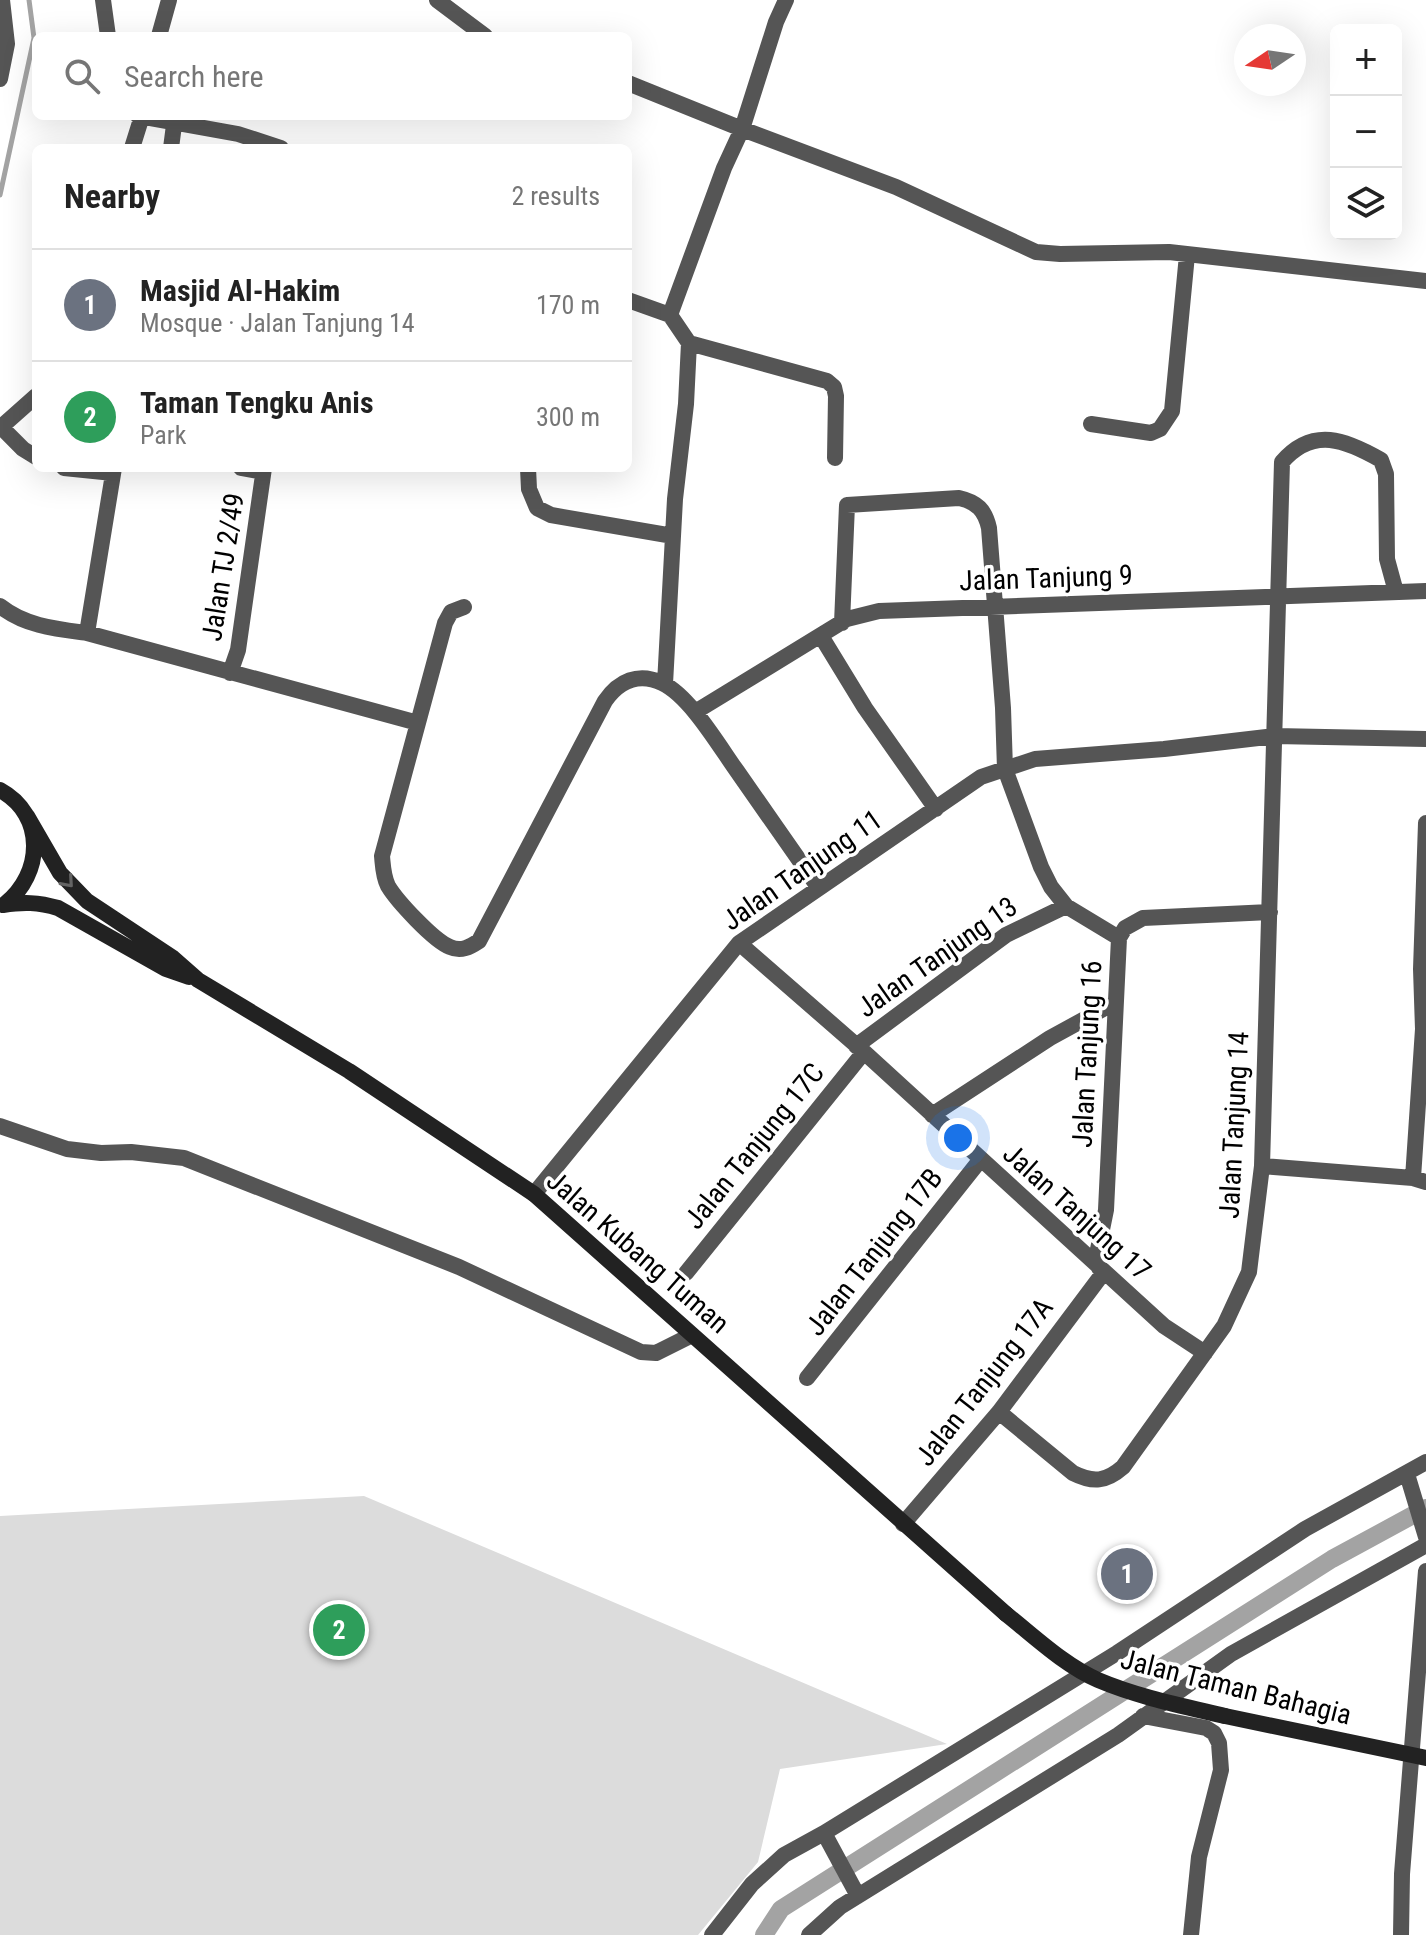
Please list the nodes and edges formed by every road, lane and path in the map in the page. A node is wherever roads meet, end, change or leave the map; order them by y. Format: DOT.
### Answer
graph roads {
  1 [pos="2,0"];
  2 [pos="103,0"];
  3 [pos="169,0"];
  4 [pos="437,0"];
  5 [pos="786,0"];
  6 [pos="107,32"];
  7 [pos="160,32"];
  8 [pos="480,32"];
  9 [pos="0,79"];
  10 [pos="632,85"];
  11 [pos="139,120"];
  12 [pos="153,120"];
  13 [pos="174,125"];
  14 [pos="742,129"];
  15 [pos="133,144"];
  16 [pos="172,144"];
  17 [pos="269,144"];
  18 [pos="1187,255"];
  19 [pos="1426,281"];
  20 [pos="632,301"];
  21 [pos="670,315"];
  22 [pos="689,343"];
  23 [pos="32,399"];
  24 [pos="1091,424"];
  25 [pos="0,427"];
  26 [pos="32,455"];
  27 [pos="835,458"];
  28 [pos="113,472"];
  29 [pos="264,472"];
  30 [pos="528,472"];
  31 [pos="673,536"];
  32 [pos="1426,591"];
  33 [pos="1396,592"];
  34 [pos="1279,596"];
  35 [pos="0,606"];
  36 [pos="995,606"];
  37 [pos="464,607"];
  38 [pos="842,623"];
  39 [pos="87,633"];
  40 [pos="821,636"];
  41 [pos="230,673"];
  42 [pos="665,684"];
  43 [pos="695,712"];
  44 [pos="418,723"];
  45 [pos="1275,736"];
  46 [pos="1426,739"];
  47 [pos="1005,769"];
  48 [pos="0,790"];
  49 [pos="936,809"];
  50 [pos="27,816"];
  51 [pos="1426,823"];
  52 [pos="1425,884"];
  53 [pos="818,887"];
  54 [pos="2,906"];
  55 [pos="1066,906"];
  56 [pos="1270,912"];
  57 [pos="1119,938"];
  58 [pos="739,943"];
  59 [pos="198,980"];
  60 [pos="1114,1003"];
  61 [pos="1424,1029"];
  62 [pos="860,1049"];
  63 [pos="932,1115"];
  64 [pos="0,1126"];
  65 [pos="981,1159"];
  66 [pos="1262,1166"];
  67 [pos="1420,1180"];
  68 [pos="534,1194"];
  69 [pos="1102,1270"];
  70 [pos="686,1273"];
  71 [pos="692,1335"];
  72 [pos="1205,1353"];
  73 [pos="807,1378"];
  74 [pos="999,1412"];
  75 [pos="1426,1462"];
  76 [pos="1407,1474"];
  77 [pos="903,1524"];
  78 [pos="1425,1530"];
  79 [pos="1426,1545"];
  80 [pos="1426,1571"];
  81 [pos="1006,1614"];
  82 [pos="1143,1716"];
  83 [pos="1419,1756"];
  84 [pos="824,1834"];
  85 [pos="854,1889"];
  86 [pos="712,1935"];
  87 [pos="809,1935"];
  88 [pos="1191,1935"];
  89 [pos="1401,1935"];
  1 -- 9 [label="street"];
  2 -- 6 [label="street"];
  3 -- 7 [label="street"];
  4 -- 8 [label="street"];
  5 -- 14 [label="street"];
  10 -- 14 [label="street"];
  11 -- 15 [label="street"];
  12 -- 13 [label="street"];
  13 -- 16 [label="street"];
  13 -- 17 [label="street"];
  14 -- 18 [label="street"];
  14 -- 21 [label="street"];
  18 -- 19 [label="street"];
  18 -- 24 [label="street"];
  20 -- 21 [label="street"];
  21 -- 22 [label="street"];
  22 -- 27 [label="street"];
  22 -- 31 [label="street"];
  23 -- 25 [label="street"];
  25 -- 26 [label="street"];
  28 -- 39 [label="street"];
  29 -- 41 [label="street, Jalan TJ 2/49"];
  30 -- 31 [label="street"];
  31 -- 42 [label="street"];
  32 -- 33 [label="street, Jalan Tanjung 9"];
  33 -- 34 [label="street, Jalan Tanjung 9"];
  33 -- 34 [label="street, Jalan Tanjung 14"];
  34 -- 36 [label="street, Jalan Tanjung 9"];
  34 -- 45 [label="street, Jalan Tanjung 14"];
  35 -- 39 [label="street"];
  36 -- 38 [label="street, Jalan Tanjung 9"];
  36 -- 38 [label="street"];
  36 -- 47 [label="street"];
  37 -- 44 [label="street"];
  38 -- 40 [label="street, Jalan Tanjung 9"];
  39 -- 41 [label="street"];
  40 -- 43 [label="street, Jalan Tanjung 9"];
  40 -- 49 [label="street"];
  41 -- 44 [label="street"];
  42 -- 43 [label="street"];
  42 -- 44 [label="street"];
  43 -- 53 [label="street"];
  45 -- 46 [label="street, Jalan Tanjung 11"];
  45 -- 47 [label="street, Jalan Tanjung 11"];
  45 -- 56 [label="street, Jalan Tanjung 14"];
  47 -- 49 [label="street, Jalan Tanjung 11"];
  47 -- 55 [label="street"];
  48 -- 50 [label="main road, Jalan Kubang Tuman"];
  49 -- 53 [label="street, Jalan Tanjung 11"];
  50 -- 54 [label="main road"];
  50 -- 59 [label="main road, Jalan Kubang Tuman, one-way"];
  51 -- 52 [label="street"];
  52 -- 61 [label="street"];
  53 -- 58 [label="street, Jalan Tanjung 11"];
  54 -- 59 [label="main road, Jalan Kubang Tuman"];
  55 -- 57 [label="street"];
  55 -- 62 [label="street, Jalan Tanjung 13"];
  56 -- 57 [label="street"];
  56 -- 66 [label="street, Jalan Tanjung 14"];
  57 -- 60 [label="street, Jalan Tanjung 16"];
  58 -- 62 [label="street, Jalan Tanjung 17"];
  58 -- 68 [label="street, Jalan Tanjung 11"];
  59 -- 68 [label="main road, Jalan Kubang Tuman"];
  60 -- 63 [label="street"];
  60 -- 69 [label="street, Jalan Tanjung 16"];
  61 -- 67 [label="street"];
  62 -- 63 [label="street, Jalan Tanjung 17"];
  62 -- 70 [label="street, Jalan Tanjung 17C"];
  63 -- 65 [label="street, Jalan Tanjung 17"];
  64 -- 71 [label="street"];
  65 -- 69 [label="street, Jalan Tanjung 17"];
  65 -- 73 [label="street, Jalan Tanjung 17B"];
  66 -- 67 [label="street"];
  66 -- 72 [label="street, Jalan Tanjung 14"];
  68 -- 71 [label="main road, Jalan Kubang Tuman"];
  69 -- 72 [label="street, Jalan Tanjung 17"];
  69 -- 74 [label="street, Jalan Tanjung 17A"];
  71 -- 77 [label="main road, Jalan Kubang Tuman"];
  72 -- 74 [label="street, Jalan Tanjung 14"];
  74 -- 77 [label="street, Jalan Tanjung 17A"];
  75 -- 76 [label="street"];
  76 -- 78 [label="street"];
  76 -- 84 [label="street"];
  77 -- 81 [label="main road, Jalan Kubang Tuman"];
  79 -- 82 [label="street"];
  80 -- 83 [label="street"];
  81 -- 83 [label="main road, Jalan Taman Bahagia, bridge"];
  82 -- 85 [label="street"];
  82 -- 88 [label="street"];
  83 -- 89 [label="street"];
  84 -- 85 [label="street"];
  84 -- 86 [label="street"];
  85 -- 87 [label="street"];
}
